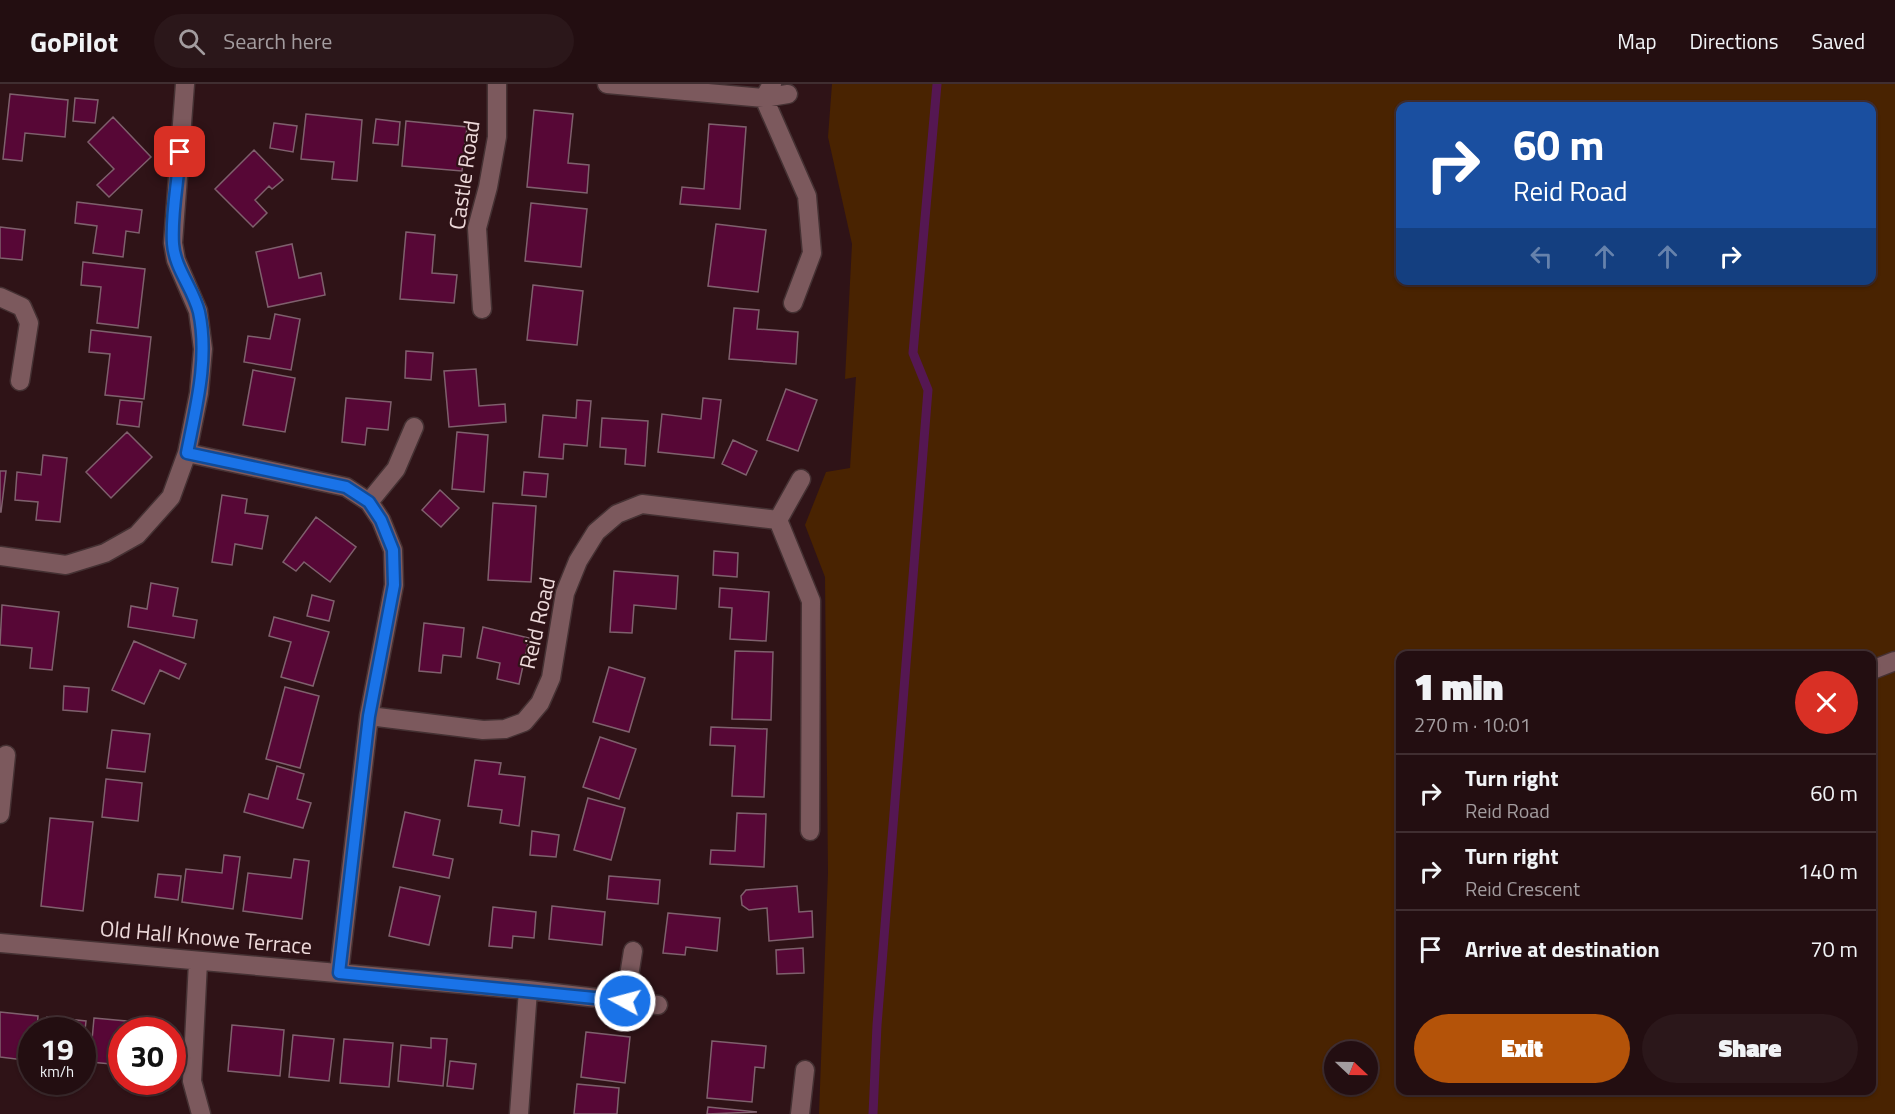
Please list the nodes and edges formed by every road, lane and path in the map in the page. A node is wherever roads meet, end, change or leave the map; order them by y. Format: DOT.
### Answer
graph roads {
  1 [pos="185,84"];
  2 [pos="497,84"];
  3 [pos="607,84"];
  4 [pos="768,91"];
  5 [pos="788,93"];
  6 [pos="0,297"];
  7 [pos="793,303"];
  8 [pos="482,309"];
  9 [pos="20,381"];
  10 [pos="414,427"];
  11 [pos="187,453"];
  12 [pos="801,479"];
  13 [pos="369,502"];
  14 [pos="778,520"];
  15 [pos="0,556"];
  16 [pos="1895,661"];
  17 [pos="1876,668"];
  18 [pos="369,716"];
  19 [pos="6,755"];
  20 [pos="0,814"];
  21 [pos="810,831"];
  22 [pos="0,943"];
  23 [pos="633,951"];
  24 [pos="198,962"];
  25 [pos="339,973"];
  26 [pos="528,990"];
  27 [pos="625,1001"];
  28 [pos="658,1005"];
  29 [pos="804,1070"];
  30 [pos="201,1114"];
  31 [pos="519,1114"];
  32 [pos="800,1114"];
  1 -- 11 [label="street"];
  2 -- 8 [label="street, Castle Road"];
  3 -- 4 [label="street"];
  4 -- 5 [label="street"];
  4 -- 7 [label="street"];
  6 -- 9 [label="street"];
  10 -- 13 [label="street"];
  11 -- 13 [label="street"];
  11 -- 15 [label="street"];
  12 -- 14 [label="street"];
  13 -- 18 [label="street"];
  14 -- 18 [label="street, Reid Road"];
  14 -- 21 [label="street"];
  16 -- 17 [label="street"];
  18 -- 25 [label="street"];
  19 -- 20 [label="street"];
  22 -- 24 [label="street, Old Hall Knowe Terrace"];
  23 -- 27 [label="street"];
  24 -- 25 [label="street, Old Hall Knowe Terrace"];
  24 -- 30 [label="street"];
  25 -- 26 [label="street, Old Hall Knowe Terrace"];
  26 -- 27 [label="street, Old Hall Knowe Terrace"];
  26 -- 31 [label="street"];
  27 -- 28 [label="street, Old Hall Knowe Terrace"];
  29 -- 32 [label="street"];
}
